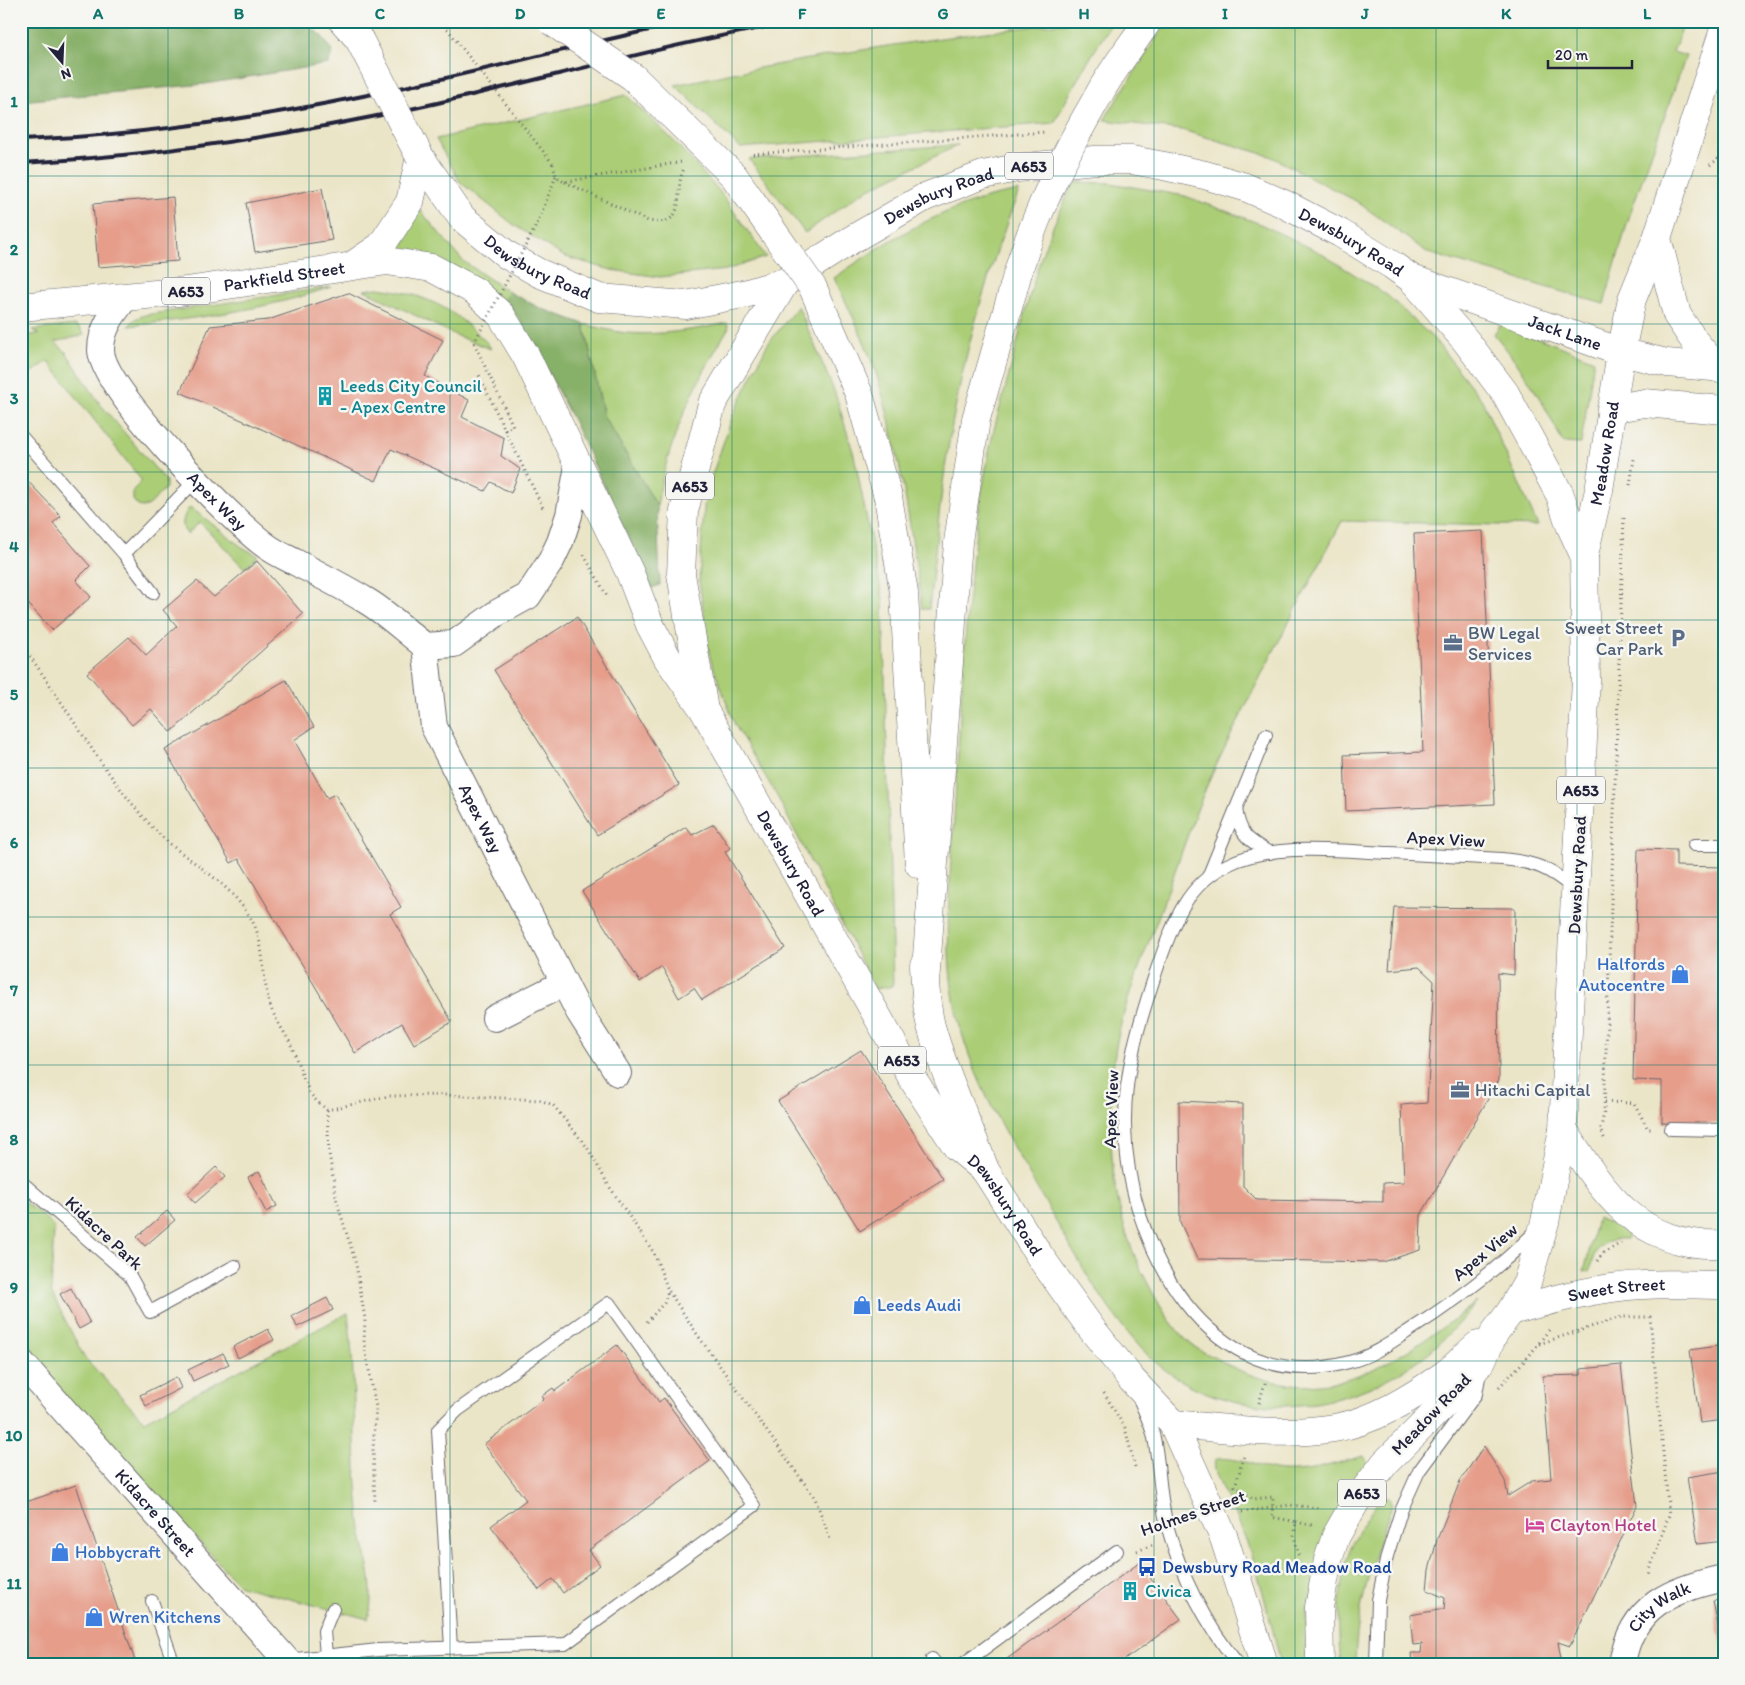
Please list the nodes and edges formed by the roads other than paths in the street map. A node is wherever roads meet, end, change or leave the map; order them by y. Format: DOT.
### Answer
graph roads {
  1 [pos="551,21"];
  2 [pos="1148,21"];
  3 [pos="1724,29"];
  4 [pos="351,30"];
  5 [pos="420,158"];
  6 [pos="1657,238"];
  7 [pos="350,267"];
  8 [pos="1412,279"];
  9 [pos="785,282"];
  10 [pos="126,297"];
  11 [pos="21,307"];
  12 [pos="488,324"];
  13 [pos="1621,352"];
  14 [pos="1720,368"];
  15 [pos="1611,410"];
  16 [pos="1724,410"];
  17 [pos="21,436"];
  18 [pos="578,466"];
  19 [pos="196,481"];
  20 [pos="124,554"];
  21 [pos="1584,555"];
  22 [pos="153,593"];
  23 [pos="425,646"];
  24 [pos="704,710"];
  25 [pos="1266,735"];
  26 [pos="1236,809"];
  27 [pos="1694,845"];
  28 [pos="1724,846"];
  29 [pos="1270,853"];
  30 [pos="1208,877"];
  31 [pos="1576,891"];
  32 [pos="564,983"];
  33 [pos="925,983"];
  34 [pos="496,1018"];
  35 [pos="618,1072"];
  36 [pos="1564,1129"];
  37 [pos="1670,1129"];
  38 [pos="1724,1130"];
  39 [pos="985,1170"];
  40 [pos="21,1184"];
  41 [pos="1545,1222"];
  42 [pos="1724,1244"];
  43 [pos="235,1266"];
  44 [pos="1724,1285"];
  45 [pos="1503,1321"];
  46 [pos="1482,1360"];
  47 [pos="21,1362"];
  48 [pos="1132,1380"];
  49 [pos="1173,1424"];
  50 [pos="1117,1551"];
  51 [pos="1724,1578"];
  52 [pos="152,1601"];
  53 [pos="333,1609"];
  54 [pos="451,1648"];
  55 [pos="326,1656"];
  56 [pos="289,1662"];
  57 [pos="174,1664"];
  58 [pos="963,1664"];
  59 [pos="1238,1664"];
  60 [pos="1264,1664"];
  61 [pos="1320,1664"];
  62 [pos="1376,1664"];
  63 [pos="1622,1664"];
  1 -- 33 [label="main road, bridge"];
  2 -- 33 [label="main road, bridge"];
  3 -- 6 [label="main road, Meadow Road"];
  4 -- 5 [label="main road, Dewsbury Road / A653, bridge"];
  5 -- 7 [label="main road, A653"];
  5 -- 9 [label="main road, Dewsbury Road / A653"];
  6 -- 13 [label="main road, Meadow Road"];
  6 -- 14 [label="main road"];
  7 -- 10 [label="main road, Parkfield Street / A653"];
  7 -- 12 [label="main road, Parkfield Street / A653"];
  8 -- 9 [label="main road, Dewsbury Road / A653"];
  8 -- 13 [label="main road, Jack Lane"];
  8 -- 21 [label="main road, Dewsbury Road / A653"];
  9 -- 24 [label="main road, A653"];
  10 -- 11 [label="main road, Parkfield Street / A653"];
  10 -- 19 [label="street, Apex Way"];
  12 -- 18 [label="main road, Dewsbury Road / A653"];
  13 -- 14 [label="main road, Jack Lane"];
  13 -- 15 [label="main road, Meadow Road"];
  15 -- 16 [label="main road"];
  15 -- 21 [label="main road, Meadow Road"];
  17 -- 20 [label="lane"];
  18 -- 23 [label="street"];
  18 -- 24 [label="main road, Dewsbury Road / A653"];
  19 -- 20 [label="lane"];
  19 -- 23 [label="street, Apex Way"];
  20 -- 22 [label="lane"];
  21 -- 31 [label="main road, Dewsbury Road / A653"];
  23 -- 32 [label="street, Apex Way"];
  24 -- 39 [label="main road, Dewsbury Road / A653"];
  25 -- 26 [label="lane"];
  26 -- 29 [label="lane"];
  26 -- 30 [label="lane"];
  27 -- 28 [label="lane"];
  29 -- 30 [label="lane, Apex View"];
  29 -- 31 [label="lane, Apex View"];
  30 -- 41 [label="lane, Apex View"];
  31 -- 36 [label="main road, Dewsbury Road / A653"];
  32 -- 34 [label="street"];
  32 -- 35 [label="street, Apex Way"];
  33 -- 39 [label="main road"];
  36 -- 41 [label="main road, Dewsbury Road / A653"];
  36 -- 42 [label="main road"];
  37 -- 38 [label="lane"];
  39 -- 48 [label="main road, Dewsbury Road / A653"];
  40 -- 43 [label="lane, Kidacre Park"];
  41 -- 45 [label="main road, Dewsbury Road / A653"];
  44 -- 45 [label="main road, Sweet Street"];
  45 -- 46 [label="main road, Meadow Road / A653"];
  45 -- 49 [label="main road, A653"];
  46 -- 61 [label="main road, Meadow Road / A653"];
  46 -- 62 [label="lane"];
  47 -- 56 [label="street, Kidacre Street"];
  48 -- 49 [label="main road, Dewsbury Road / A653"];
  48 -- 59 [label="lane, Dewsbury Road"];
  49 -- 60 [label="main road, Dewsbury Road / A653"];
  50 -- 58 [label="lane"];
  51 -- 63 [label="street, City Walk"];
  52 -- 57 [label="lane"];
  53 -- 55 [label="lane"];
  54 -- 54 [label="lane"];
  54 -- 55 [label="lane"];
  55 -- 56 [label="lane"];
}
